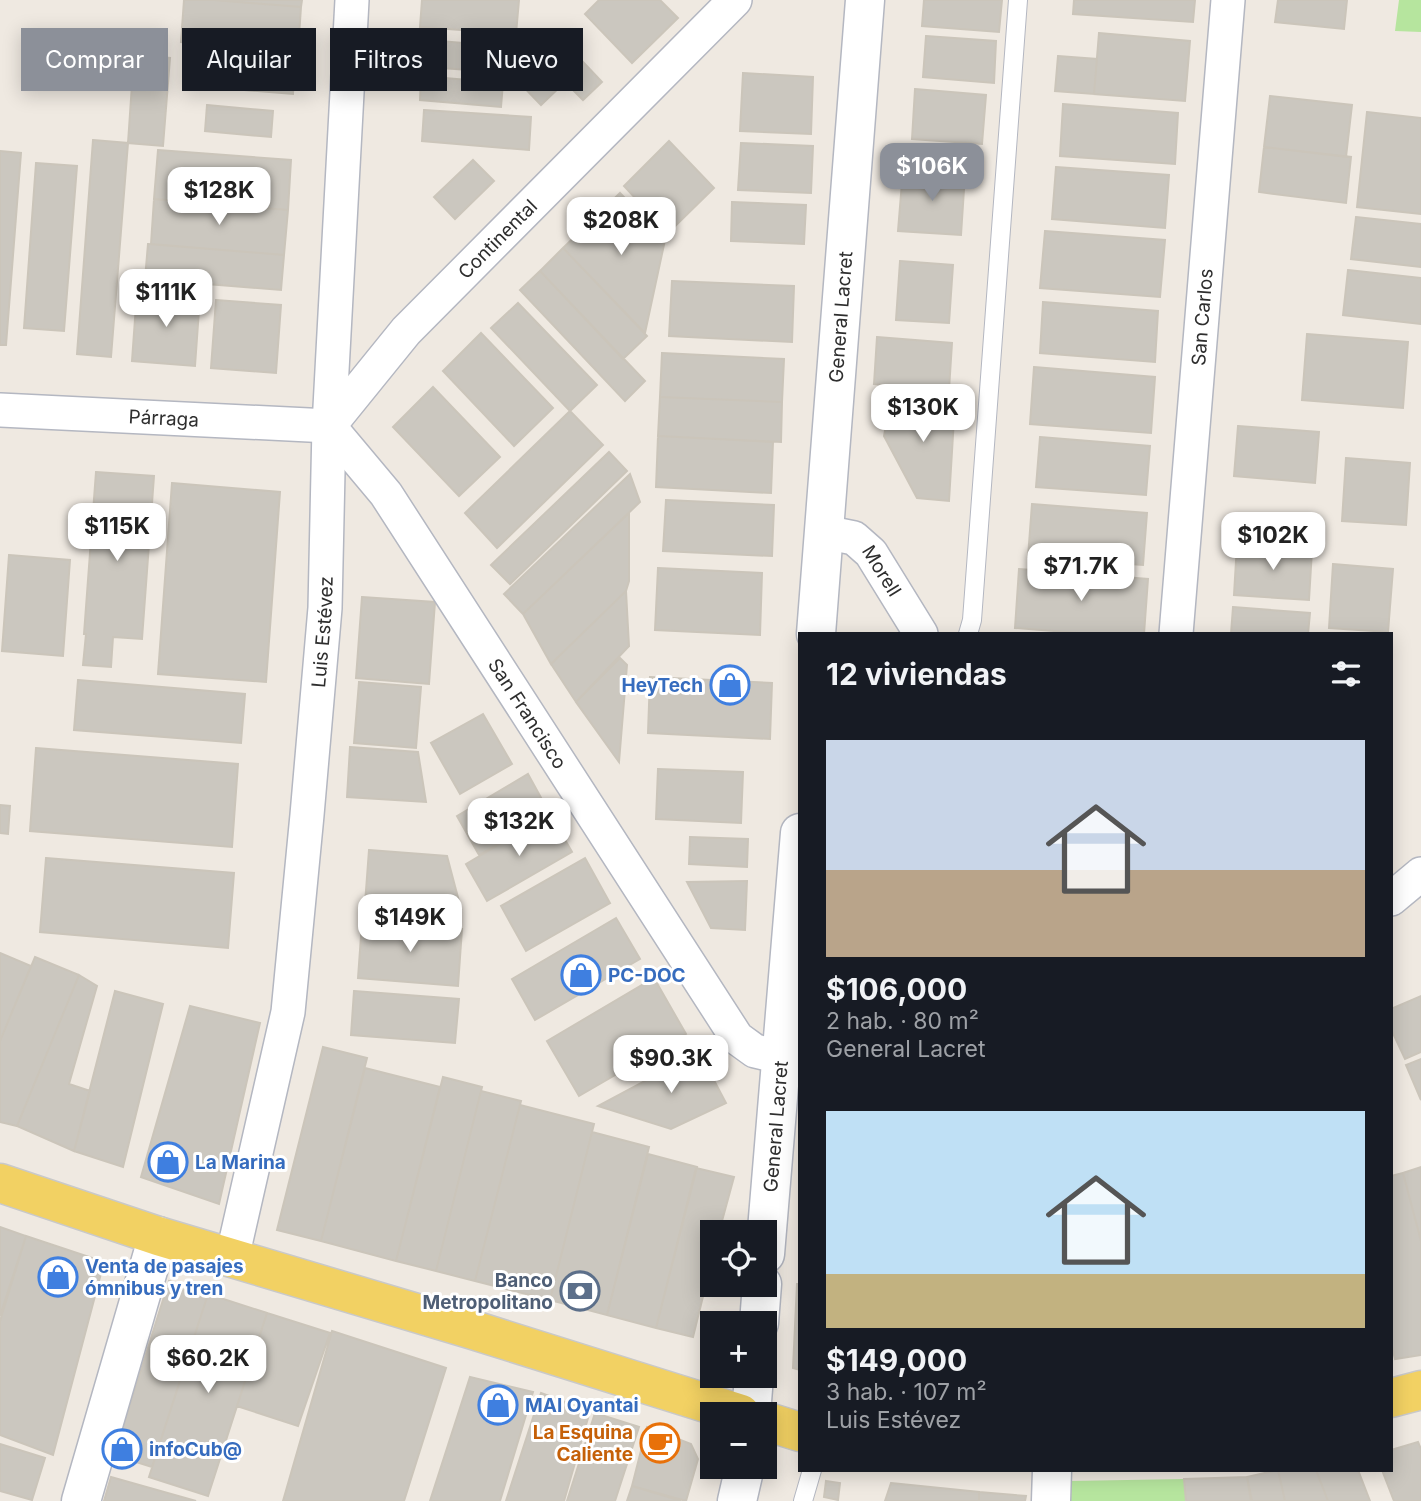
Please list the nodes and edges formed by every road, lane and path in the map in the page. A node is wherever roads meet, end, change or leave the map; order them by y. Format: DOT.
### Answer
graph roads {
  1 [pos="352,0"];
  2 [pos="734,0"];
  3 [pos="865,0"];
  4 [pos="1018,0"];
  5 [pos="1228,0"];
  6 [pos="0,410"];
  7 [pos="329,426"];
  8 [pos="824,532"];
  9 [pos="816,632"];
  10 [pos="920,632"];
  11 [pos="969,632"];
  12 [pos="1176,632"];
  13 [pos="798,858"];
  14 [pos="1421,874"];
  15 [pos="1393,897"];
  16 [pos="782,1057"];
  17 [pos="0,1183"];
  18 [pos="768,1220"];
  19 [pos="158,1236"];
  20 [pos="232,1258"];
  21 [pos="1421,1390"];
  22 [pos="1393,1397"];
  23 [pos="702,1402"];
  24 [pos="777,1425"];
  25 [pos="798,1431"];
  26 [pos="812,1472"];
  27 [pos="1052,1472"];
  28 [pos="742,1479"];
  29 [pos="81,1501"];
  30 [pos="737,1501"];
  31 [pos="803,1501"];
  32 [pos="1051,1501"];
  1 -- 7 [label="street, Luis Estévez"];
  2 -- 7 [label="street, Continental"];
  3 -- 8 [label="main road, General Lacret"];
  4 -- 11 [label="lane"];
  5 -- 12 [label="street, San Carlos"];
  6 -- 7 [label="street, Párraga"];
  7 -- 16 [label="street, San Francisco"];
  7 -- 20 [label="street, Luis Estévez"];
  8 -- 9 [label="main road, General Lacret"];
  8 -- 10 [label="street, Morell"];
  13 -- 16 [label="main road, General Lacret"];
  14 -- 15 [label="street"];
  16 -- 18 [label="main road, General Lacret"];
  17 -- 19 [label="main road"];
  19 -- 20 [label="main road"];
  19 -- 29 [label="main road"];
  20 -- 23 [label="main road"];
  21 -- 22 [label="main road"];
  24 -- 25 [label="main road"];
  26 -- 31 [label="lane"];
  27 -- 32 [label="main road"];
  28 -- 30 [label="main road"];
}
